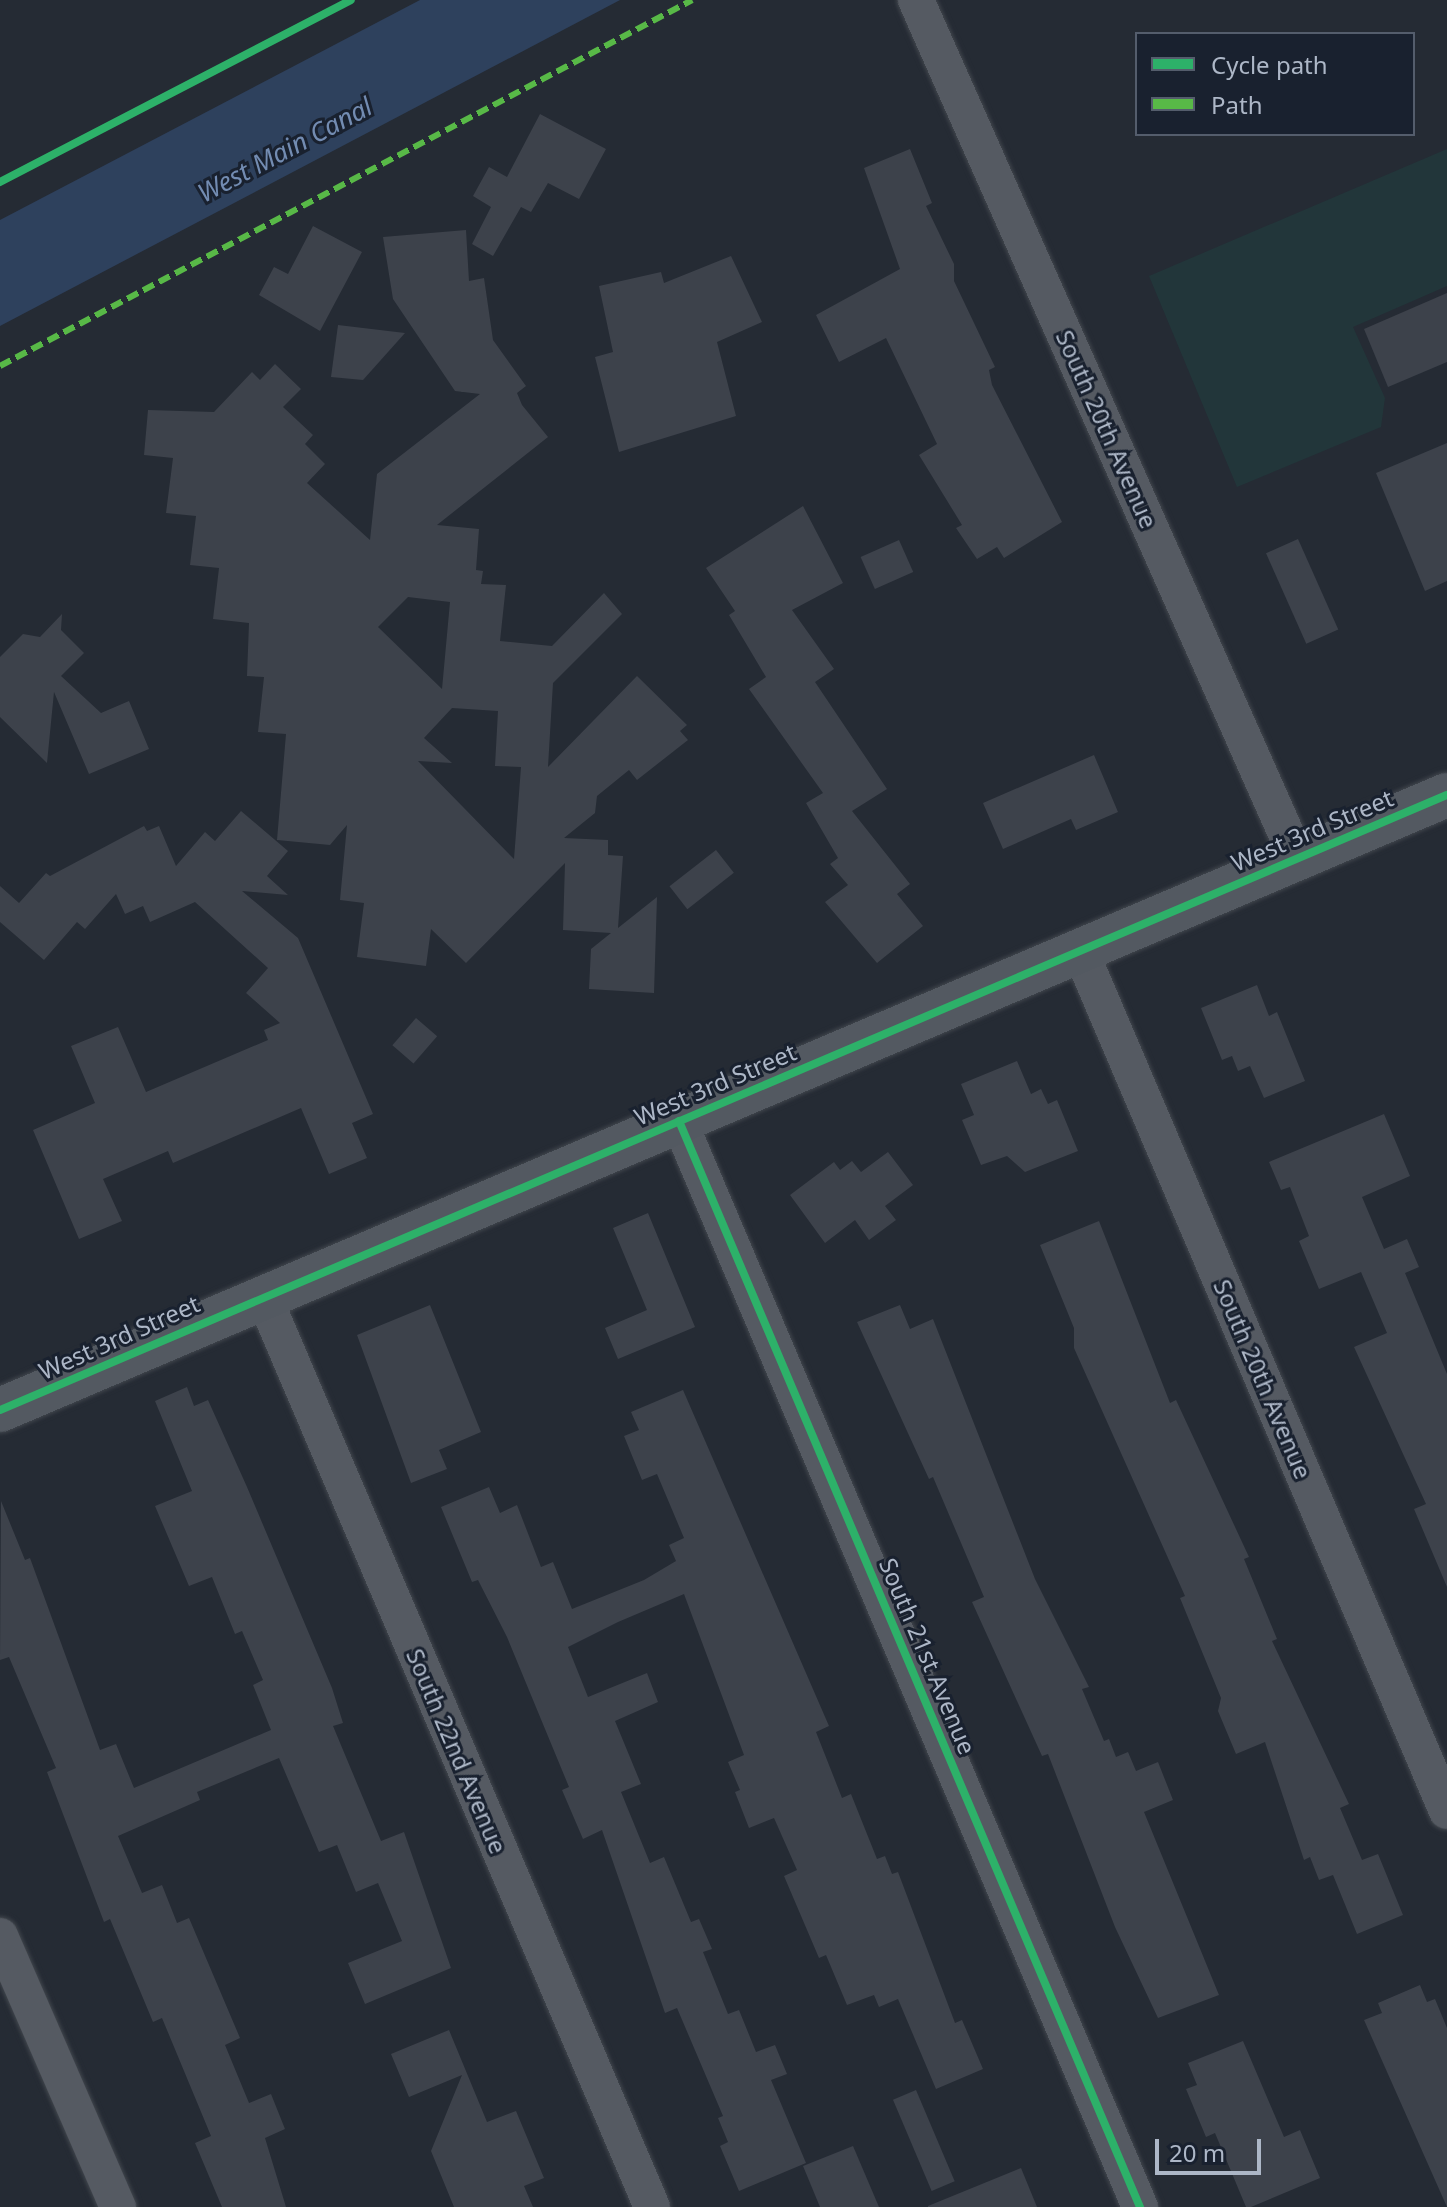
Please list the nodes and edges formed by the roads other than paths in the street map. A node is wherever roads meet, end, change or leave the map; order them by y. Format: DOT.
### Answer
graph roads {
  1 [pos="916,0"];
  2 [pos="1447,795"];
  3 [pos="1297,858"];
  4 [pos="1079,948"];
  5 [pos="679,1121"];
  6 [pos="263,1295"];
  7 [pos="0,1410"];
  8 [pos="1447,1811"];
  9 [pos="0,1936"];
  10 [pos="118,2207"];
  11 [pos="652,2207"];
  12 [pos="1140,2207"];
  1 -- 3 [label="street, South 20th Avenue"];
  2 -- 3 [label="street, West 3rd Street"];
  3 -- 4 [label="street, West 3rd Street"];
  4 -- 5 [label="street, West 3rd Street"];
  4 -- 8 [label="street, South 20th Avenue"];
  5 -- 6 [label="street, West 3rd Street"];
  5 -- 12 [label="street, South 21st Avenue"];
  6 -- 7 [label="street, West 3rd Street"];
  6 -- 11 [label="street, South 22nd Avenue"];
  9 -- 10 [label="street"];
}
